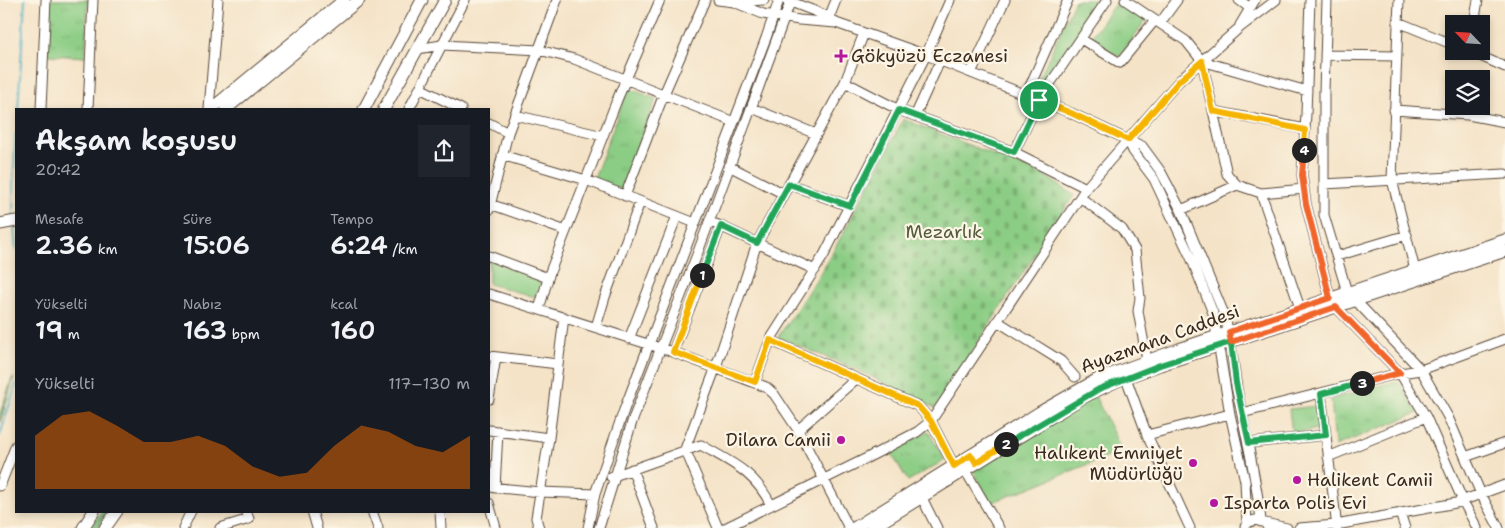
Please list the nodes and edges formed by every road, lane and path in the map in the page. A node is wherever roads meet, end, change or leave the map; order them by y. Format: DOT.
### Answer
graph roads {
  1 [pos="46,0"];
  2 [pos="93,0"];
  3 [pos="218,0"];
  4 [pos="344,0"];
  5 [pos="359,0"];
  6 [pos="445,0"];
  7 [pos="465,0"];
  8 [pos="557,0"];
  9 [pos="660,0"];
  10 [pos="705,0"];
  11 [pos="718,0"];
  12 [pos="764,0"];
  13 [pos="779,0"];
  14 [pos="789,0"];
  15 [pos="836,0"];
  16 [pos="950,0"];
  17 [pos="1005,0"];
  18 [pos="1068,0"];
  19 [pos="1107,0"];
  20 [pos="1125,0"];
  21 [pos="1177,0"];
  22 [pos="1239,0"];
  23 [pos="1276,0"];
  24 [pos="1310,0"];
  25 [pos="1327,0"];
  26 [pos="1399,0"];
  27 [pos="1478,0"];
  28 [pos="734,2"];
  29 [pos="418,3"];
  30 [pos="1252,4"];
  31 [pos="332,10"];
  32 [pos="1476,15"];
  33 [pos="774,16"];
  34 [pos="785,17"];
  35 [pos="832,20"];
  36 [pos="1157,22"];
  37 [pos="1398,22"];
  38 [pos="1238,29"];
  39 [pos="864,33"];
  40 [pos="1081,39"];
  41 [pos="1445,41"];
  42 [pos="442,45"];
  43 [pos="418,49"];
  44 [pos="539,50"];
  45 [pos="926,55"];
  46 [pos="1325,55"];
  47 [pos="1397,56"];
  48 [pos="1490,60"];
  49 [pos="940,61"];
  50 [pos="1202,61"];
  51 [pos="1505,66"];
  52 [pos="971,73"];
  53 [pos="626,80"];
  54 [pos="845,82"];
  55 [pos="420,88"];
  56 [pos="1307,91"];
  57 [pos="664,94"];
  58 [pos="1026,95"];
  59 [pos="1039,100"];
  60 [pos="41,108"];
  61 [pos="88,108"];
  62 [pos="210,108"];
  63 [pos="211,108"];
  64 [pos="227,108"];
  65 [pos="365,108"];
  66 [pos="385,108"];
  67 [pos="410,108"];
  68 [pos="459,108"];
  69 [pos="752,108"];
  70 [pos="899,110"];
  71 [pos="1394,110"];
  72 [pos="1213,111"];
  73 [pos="514,115"];
  74 [pos="915,116"];
  75 [pos="734,122"];
  76 [pos="1505,122"];
  77 [pos="490,124"];
  78 [pos="1305,130"];
  79 [pos="508,133"];
  80 [pos="816,134"];
  81 [pos="603,136"];
  82 [pos="1128,140"];
  83 [pos="1014,152"];
  84 [pos="502,155"];
  85 [pos="729,166"];
  86 [pos="1505,174"];
  87 [pos="586,180"];
  88 [pos="1392,180"];
  89 [pos="789,184"];
  90 [pos="1324,184"];
  91 [pos="1237,185"];
  92 [pos="1086,188"];
  93 [pos="1304,189"];
  94 [pos="1261,193"];
  95 [pos="784,194"];
  96 [pos="625,196"];
  97 [pos="1080,197"];
  98 [pos="640,202"];
  99 [pos="850,206"];
  100 [pos="490,207"];
  101 [pos="1181,210"];
  102 [pos="677,216"];
  103 [pos="710,220"];
  104 [pos="15,221"];
  105 [pos="1,223"];
  106 [pos="695,223"];
  107 [pos="721,226"];
  108 [pos="566,231"];
  109 [pos="1407,234"];
  110 [pos="1505,240"];
  111 [pos="757,243"];
  112 [pos="1505,251"];
  113 [pos="490,256"];
  114 [pos="1337,256"];
  115 [pos="815,270"];
  116 [pos="1415,270"];
  117 [pos="548,278"];
  118 [pos="1347,292"];
  119 [pos="490,294"];
  120 [pos="1356,301"];
  121 [pos="1333,303"];
  122 [pos="1300,308"];
  123 [pos="539,309"];
  124 [pos="564,317"];
  125 [pos="997,321"];
  126 [pos="596,328"];
  127 [pos="1230,337"];
  128 [pos="1505,338"];
  129 [pos="629,339"];
  130 [pos="770,340"];
  131 [pos="1218,341"];
  132 [pos="650,345"];
  133 [pos="660,348"];
  134 [pos="673,352"];
  135 [pos="493,356"];
  136 [pos="1147,360"];
  137 [pos="558,364"];
  138 [pos="716,367"];
  139 [pos="1421,370"];
  140 [pos="1400,373"];
  141 [pos="1075,377"];
  142 [pos="1126,378"];
  143 [pos="856,379"];
  144 [pos="755,382"];
  145 [pos="490,388"];
  146 [pos="1321,394"];
  147 [pos="1242,413"];
  148 [pos="1230,414"];
  149 [pos="1426,417"];
  150 [pos="931,421"];
  151 [pos="493,430"];
  152 [pos="798,430"];
  153 [pos="1147,435"];
  154 [pos="1326,435"];
  155 [pos="548,438"];
  156 [pos="1249,443"];
  157 [pos="1505,444"];
  158 [pos="15,448"];
  159 [pos="685,449"];
  160 [pos="1328,457"];
  161 [pos="1465,457"];
  162 [pos="973,459"];
  163 [pos="959,468"];
  164 [pos="632,469"];
  165 [pos="614,476"];
  166 [pos="601,478"];
  167 [pos="823,481"];
  168 [pos="1505,485"];
  169 [pos="0,486"];
  170 [pos="492,488"];
  171 [pos="540,492"];
  172 [pos="919,493"];
  173 [pos="595,494"];
  174 [pos="1481,494"];
  175 [pos="1463,501"];
  176 [pos="771,505"];
  177 [pos="490,507"];
  178 [pos="93,513"];
  179 [pos="116,513"];
  180 [pos="190,513"];
  181 [pos="313,513"];
  182 [pos="373,513"];
  183 [pos="440,513"];
  184 [pos="1400,513"];
  185 [pos="249,519"];
  186 [pos="1265,524"];
  187 [pos="880,526"];
  188 [pos="1246,526"];
  189 [pos="1337,526"];
  190 [pos="82,528"];
  191 [pos="105,528"];
  192 [pos="183,528"];
  193 [pos="220,528"];
  194 [pos="317,528"];
  195 [pos="378,528"];
  196 [pos="441,528"];
  197 [pos="496,528"];
  198 [pos="539,528"];
  199 [pos="588,528"];
  200 [pos="599,528"];
  201 [pos="654,528"];
  202 [pos="718,528"];
  203 [pos="725,528"];
  204 [pos="849,528"];
  205 [pos="854,528"];
  206 [pos="937,528"];
  207 [pos="999,528"];
  208 [pos="1190,528"];
  209 [pos="1287,528"];
  210 [pos="1299,528"];
  211 [pos="1405,528"];
  212 [pos="1477,528"];
  213 [pos="1499,528"];
  1 -- 60 [label="street"];
  2 -- 61 [label="street"];
  3 -- 62 [label="street"];
  4 -- 31 [label="main road"];
  5 -- 31 [label="main road"];
  6 -- 43 [label="main road"];
  7 -- 42 [label="street"];
  8 -- 44 [label="street"];
  9 -- 53 [label="street"];
  10 -- 57 [label="street"];
  11 -- 28 [label="street"];
  12 -- 28 [label="street"];
  13 -- 33 [label="street"];
  14 -- 34 [label="street"];
  14 -- 35 [label="street"];
  15 -- 35 [label="street"];
  16 -- 45 [label="street"];
  17 -- 52 [label="street"];
  18 -- 58 [label="street"];
  19 -- 40 [label="street"];
  20 -- 36 [label="street"];
  21 -- 36 [label="street"];
  22 -- 30 [label="street"];
  23 -- 38 [label="street"];
  24 -- 56 [label="street"];
  25 -- 46 [label="street"];
  26 -- 37 [label="street"];
  27 -- 32 [label="street"];
  28 -- 33 [label="street"];
  29 -- 65 [label="main road"];
  30 -- 38 [label="street"];
  31 -- 63 [label="main road"];
  31 -- 64 [label="main road"];
  33 -- 34 [label="street"];
  33 -- 75 [label="street"];
  34 -- 35 [label="street"];
  34 -- 69 [label="street"];
  35 -- 39 [label="street"];
  36 -- 40 [label="street"];
  36 -- 50 [label="street"];
  37 -- 41 [label="street"];
  37 -- 47 [label="street"];
  38 -- 50 [label="street"];
  39 -- 45 [label="street"];
  39 -- 54 [label="street"];
  40 -- 59 [label="street"];
  42 -- 43 [label="street"];
  42 -- 44 [label="street"];
  42 -- 55 [label="street"];
  43 -- 66 [label="main road"];
  44 -- 53 [label="street"];
  44 -- 73 [label="street"];
  45 -- 49 [label="street"];
  45 -- 70 [label="street"];
  46 -- 47 [label="street"];
  46 -- 90 [label="street"];
  47 -- 71 [label="street"];
  48 -- 51 [label="street"];
  49 -- 52 [label="street"];
  49 -- 74 [label="street"];
  50 -- 56 [label="street"];
  50 -- 72 [label="street"];
  50 -- 82 [label="street"];
  52 -- 58 [label="street"];
  53 -- 57 [label="street"];
  53 -- 81 [label="street"];
  54 -- 70 [label="street"];
  54 -- 80 [label="street"];
  55 -- 67 [label="street"];
  55 -- 68 [label="street"];
  56 -- 78 [label="street"];
  57 -- 75 [label="street"];
  57 -- 96 [label="street"];
  58 -- 59 [label="street"];
  59 -- 82 [label="street"];
  59 -- 83 [label="street"];
  69 -- 80 [label="street"];
  69 -- 85 [label="street"];
  70 -- 74 [label="street"];
  70 -- 99 [label="street"];
  71 -- 76 [label="street"];
  71 -- 88 [label="street"];
  72 -- 78 [label="street"];
  72 -- 91 [label="street"];
  73 -- 79 [label="street"];
  73 -- 81 [label="street"];
  74 -- 83 [label="street"];
  75 -- 106 [label="street"];
  77 -- 79 [label="street"];
  78 -- 93 [label="street"];
  79 -- 84 [label="street"];
  80 -- 89 [label="street"];
  81 -- 87 [label="street"];
  82 -- 92 [label="street"];
  82 -- 101 [label="street"];
  82 -- 131 [label="street"];
  83 -- 92 [label="street"];
  84 -- 87 [label="street"];
  84 -- 100 [label="street"];
  85 -- 95 [label="street"];
  85 -- 103 [label="street"];
  86 -- 88 [label="street"];
  87 -- 96 [label="street"];
  87 -- 108 [label="street"];
  88 -- 90 [label="street"];
  88 -- 109 [label="street"];
  89 -- 95 [label="street"];
  89 -- 99 [label="street"];
  90 -- 114 [label="street"];
  91 -- 94 [label="street"];
  91 -- 101 [label="street"];
  92 -- 97 [label="street"];
  93 -- 94 [label="street"];
  93 -- 121 [label="street"];
  94 -- 122 [label="street"];
  95 -- 111 [label="street"];
  96 -- 98 [label="street"];
  97 -- 125 [label="street"];
  97 -- 136 [label="street"];
  98 -- 102 [label="street"];
  98 -- 126 [label="street"];
  99 -- 115 [label="street"];
  100 -- 108 [label="street"];
  101 -- 127 [label="street"];
  102 -- 106 [label="street"];
  102 -- 129 [label="street"];
  103 -- 107 [label="street"];
  103 -- 133 [label="street"];
  104 -- 105 [label="main road"];
  106 -- 132 [label="street"];
  107 -- 111 [label="street"];
  107 -- 134 [label="street"];
  108 -- 117 [label="street"];
  109 -- 114 [label="street"];
  109 -- 116 [label="street"];
  110 -- 116 [label="main road, Ayazmana Caddesi"];
  111 -- 115 [label="street"];
  111 -- 138 [label="street"];
  112 -- 120 [label="main road, Ayazmana Caddesi"];
  113 -- 117 [label="street"];
  114 -- 118 [label="street"];
  115 -- 130 [label="street"];
  116 -- 118 [label="main road, Ayazmana Caddesi"];
  117 -- 123 [label="street"];
  118 -- 121 [label="main road, Ayazmana Caddesi"];
  119 -- 123 [label="street"];
  120 -- 121 [label="main road, Ayazmana Caddesi"];
  120 -- 139 [label="street"];
  121 -- 122 [label="main road, Ayazmana Caddesi"];
  121 -- 127 [label="main road, Ayazmana Caddesi"];
  121 -- 140 [label="street"];
  122 -- 127 [label="main road, Ayazmana Caddesi"];
  123 -- 124 [label="street"];
  124 -- 126 [label="street"];
  124 -- 137 [label="street"];
  125 -- 141 [label="street"];
  125 -- 150 [label="street"];
  126 -- 129 [label="street"];
  127 -- 131 [label="main road, Ayazmana Caddesi"];
  127 -- 147 [label="street"];
  128 -- 139 [label="street"];
  129 -- 132 [label="street"];
  130 -- 143 [label="street"];
  130 -- 144 [label="street"];
  131 -- 136 [label="main road, Ayazmana Caddesi"];
  131 -- 142 [label="main road, Ayazmana Caddesi"];
  131 -- 148 [label="street"];
  132 -- 133 [label="street"];
  132 -- 166 [label="street"];
  133 -- 134 [label="street"];
  133 -- 165 [label="street"];
  134 -- 138 [label="street"];
  135 -- 137 [label="street"];
  135 -- 145 [label="street"];
  136 -- 162 [label="main road, Ayazmana Caddesi"];
  137 -- 155 [label="street"];
  138 -- 144 [label="street"];
  138 -- 159 [label="street"];
  139 -- 140 [label="street"];
  139 -- 161 [label="street"];
  140 -- 146 [label="street"];
  140 -- 149 [label="street"];
  142 -- 153 [label="street"];
  142 -- 162 [label="main road, Ayazmana Caddesi"];
  143 -- 150 [label="street"];
  143 -- 152 [label="street"];
  144 -- 152 [label="street"];
  146 -- 147 [label="street"];
  146 -- 154 [label="street"];
  147 -- 156 [label="street"];
  148 -- 153 [label="street"];
  148 -- 188 [label="street"];
  149 -- 160 [label="street"];
  149 -- 175 [label="street"];
  150 -- 163 [label="street"];
  150 -- 167 [label="street"];
  151 -- 155 [label="street"];
  151 -- 170 [label="street"];
  152 -- 167 [label="street"];
  153 -- 208 [label="street"];
  154 -- 156 [label="street"];
  154 -- 160 [label="street"];
  155 -- 171 [label="street"];
  156 -- 186 [label="street"];
  157 -- 161 [label="street"];
  158 -- 169 [label="street"];
  159 -- 164 [label="street"];
  159 -- 176 [label="street"];
  159 -- 202 [label="street"];
  160 -- 189 [label="street"];
  161 -- 174 [label="street"];
  162 -- 163 [label="main road, Ayazmana Caddesi"];
  163 -- 172 [label="main road, Ayazmana Caddesi"];
  163 -- 207 [label="street"];
  164 -- 165 [label="street"];
  164 -- 201 [label="street"];
  165 -- 166 [label="street"];
  165 -- 200 [label="street"];
  166 -- 173 [label="street"];
  167 -- 176 [label="street"];
  167 -- 204 [label="street"];
  168 -- 174 [label="street"];
  170 -- 171 [label="street"];
  171 -- 173 [label="street"];
  171 -- 198 [label="street"];
  172 -- 187 [label="main road, Ayazmana Caddesi"];
  172 -- 205 [label="main road, Ayazmana Caddesi"];
  172 -- 206 [label="street"];
  173 -- 199 [label="street"];
  174 -- 175 [label="street"];
  174 -- 213 [label="street"];
  175 -- 184 [label="street"];
  175 -- 212 [label="street"];
  176 -- 203 [label="street"];
  177 -- 197 [label="street"];
  178 -- 190 [label="main road"];
  179 -- 191 [label="main road"];
  180 -- 192 [label="street"];
  181 -- 194 [label="street"];
  182 -- 195 [label="street"];
  183 -- 196 [label="street"];
  184 -- 189 [label="street"];
  184 -- 211 [label="street"];
  185 -- 193 [label="street"];
  186 -- 188 [label="street"];
  186 -- 209 [label="street"];
  189 -- 210 [label="street"];
}
